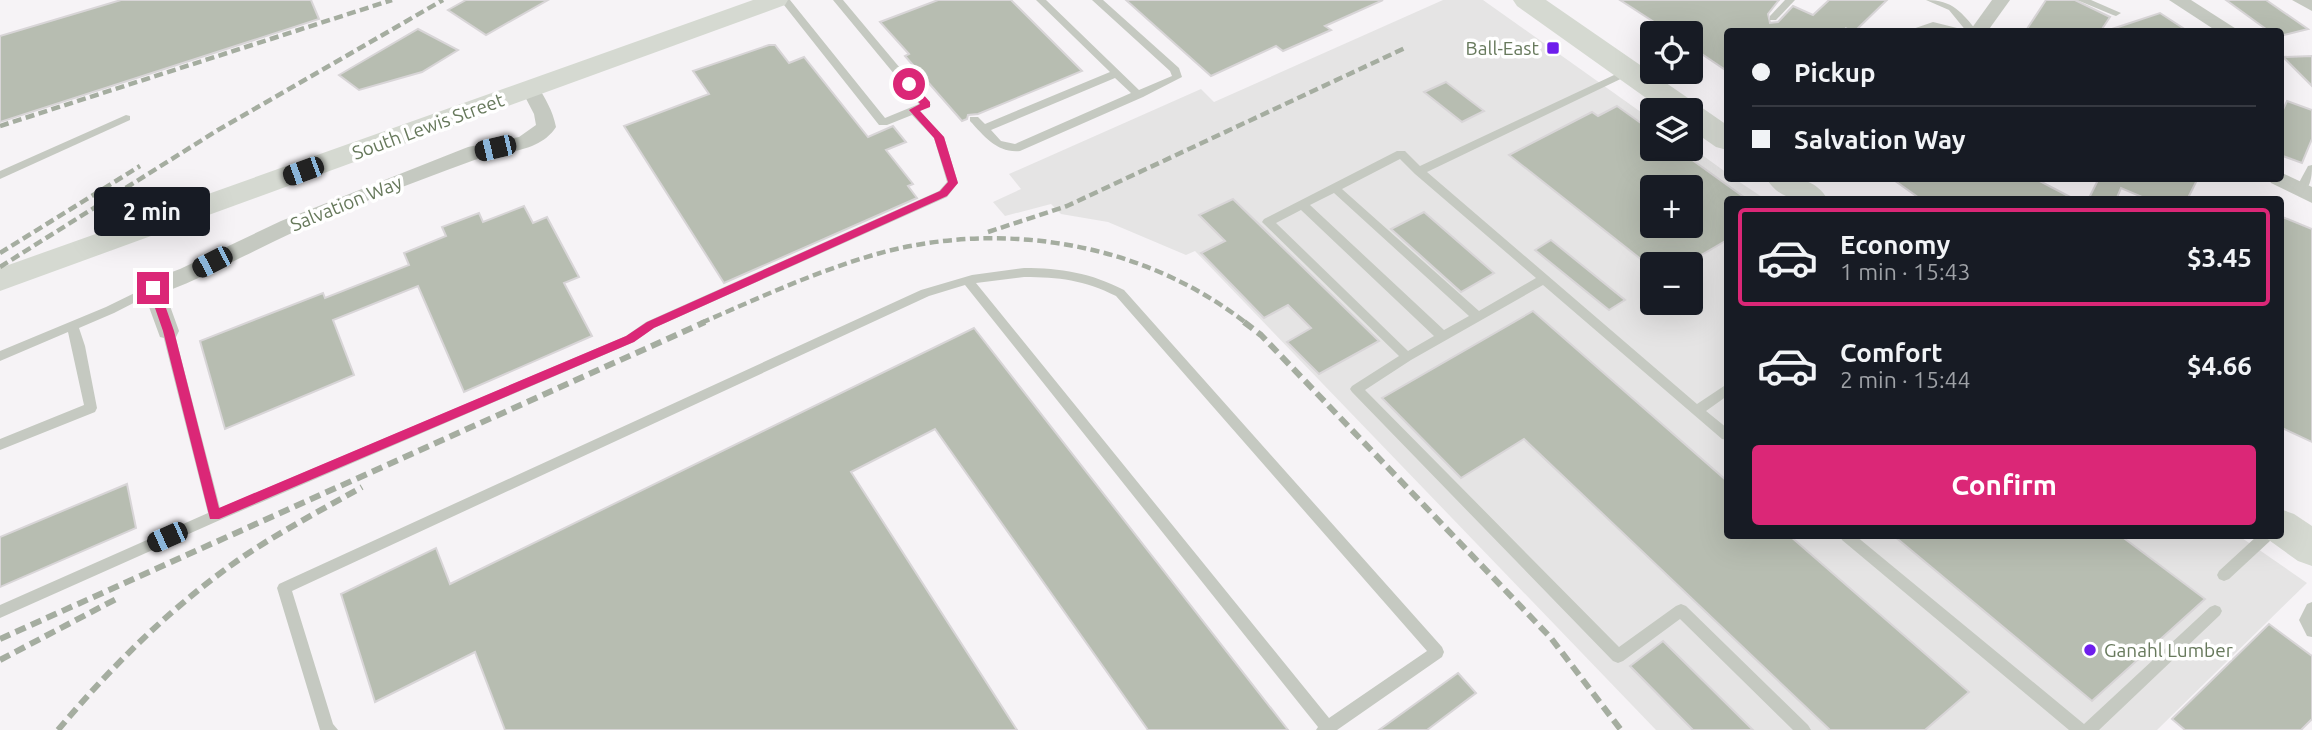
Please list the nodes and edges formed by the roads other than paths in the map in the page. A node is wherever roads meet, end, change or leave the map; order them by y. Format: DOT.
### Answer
graph roads {
  1 [pos="776,0"];
  2 [pos="785,0"];
  3 [pos="838,0"];
  4 [pos="1041,0"];
  5 [pos="1097,0"];
  6 [pos="1527,0"];
  7 [pos="1790,0"];
  8 [pos="1931,0"];
  9 [pos="2001,0"];
  10 [pos="2082,0"];
  11 [pos="2178,0"];
  12 [pos="2301,0"];
  13 [pos="2312,6"];
  14 [pos="2116,13"];
  15 [pos="1773,18"];
  16 [pos="1923,28"];
  17 [pos="1945,28"];
  18 [pos="1971,28"];
  19 [pos="1978,28"];
  20 [pos="2225,28"];
  21 [pos="1629,71"];
  22 [pos="1117,73"];
  23 [pos="530,89"];
  24 [pos="1139,95"];
  25 [pos="1668,98"];
  26 [pos="913,110"];
  27 [pos="126,118"];
  28 [pos="974,118"];
  29 [pos="1703,123"];
  30 [pos="984,130"];
  31 [pos="1724,138"];
  32 [pos="2312,169"];
  33 [pos="1419,171"];
  34 [pos="0,175"];
  35 [pos="2284,181"];
  36 [pos="1787,182"];
  37 [pos="1335,188"];
  38 [pos="2306,193"];
  39 [pos="1807,196"];
  40 [pos="1303,204"];
  41 [pos="1544,279"];
  42 [pos="0,281"];
  43 [pos="968,281"];
  44 [pos="153,288"];
  45 [pos="1478,317"];
  46 [pos="72,325"];
  47 [pos="168,331"];
  48 [pos="1443,337"];
  49 [pos="0,356"];
  50 [pos="1407,357"];
  51 [pos="1724,391"];
  52 [pos="1697,411"];
  53 [pos="1724,433"];
  54 [pos="0,445"];
  55 [pos="215,516"];
  56 [pos="2284,529"];
  57 [pos="1851,539"];
  58 [pos="2263,539"];
  59 [pos="2312,548"];
  60 [pos="2224,575"];
  61 [pos="2312,608"];
  62 [pos="2215,611"];
  63 [pos="0,612"];
  64 [pos="2312,631"];
  65 [pos="1325,729"];
  66 [pos="330,730"];
  67 [pos="1803,730"];
  68 [pos="2080,730"];
  69 [pos="2088,730"];
  1 -- 23 [label="main road, South Lewis Street"];
  2 -- 26 [label="lane"];
  3 -- 26 [label="lane"];
  4 -- 22 [label="lane"];
  5 -- 24 [label="lane"];
  6 -- 21 [label="main road"];
  7 -- 15 [label="lane"];
  8 -- 18 [label="lane"];
  9 -- 19 [label="street"];
  10 -- 14 [label="lane"];
  11 -- 20 [label="street"];
  12 -- 13 [label="street"];
  16 -- 17 [label="lane"];
  21 -- 25 [label="main road"];
  21 -- 33 [label="lane"];
  22 -- 24 [label="lane"];
  22 -- 30 [label="lane"];
  23 -- 42 [label="main road, South Lewis Street"];
  23 -- 44 [label="street, Salvation Way"];
  24 -- 30 [label="lane"];
  26 -- 55 [label="lane"];
  27 -- 34 [label="lane"];
  28 -- 30 [label="lane"];
  29 -- 31 [label="main road"];
  32 -- 38 [label="lane"];
  33 -- 37 [label="lane"];
  33 -- 41 [label="lane"];
  35 -- 38 [label="street"];
  36 -- 39 [label="main road"];
  37 -- 40 [label="lane"];
  37 -- 45 [label="lane"];
  40 -- 48 [label="lane"];
  40 -- 50 [label="lane"];
  41 -- 45 [label="lane"];
  41 -- 52 [label="lane"];
  43 -- 65 [label="lane"];
  43 -- 65 [label="lane"];
  43 -- 66 [label="lane"];
  44 -- 46 [label="lane"];
  44 -- 47 [label="street"];
  45 -- 48 [label="lane"];
  46 -- 49 [label="lane"];
  46 -- 54 [label="lane"];
  47 -- 55 [label="lane"];
  48 -- 50 [label="lane"];
  50 -- 67 [label="lane"];
  51 -- 52 [label="lane"];
  52 -- 53 [label="lane"];
  55 -- 63 [label="lane"];
  56 -- 59 [label="main road"];
  57 -- 68 [label="lane"];
  58 -- 60 [label="lane"];
  61 -- 64 [label="lane"];
  62 -- 69 [label="lane"];
}
